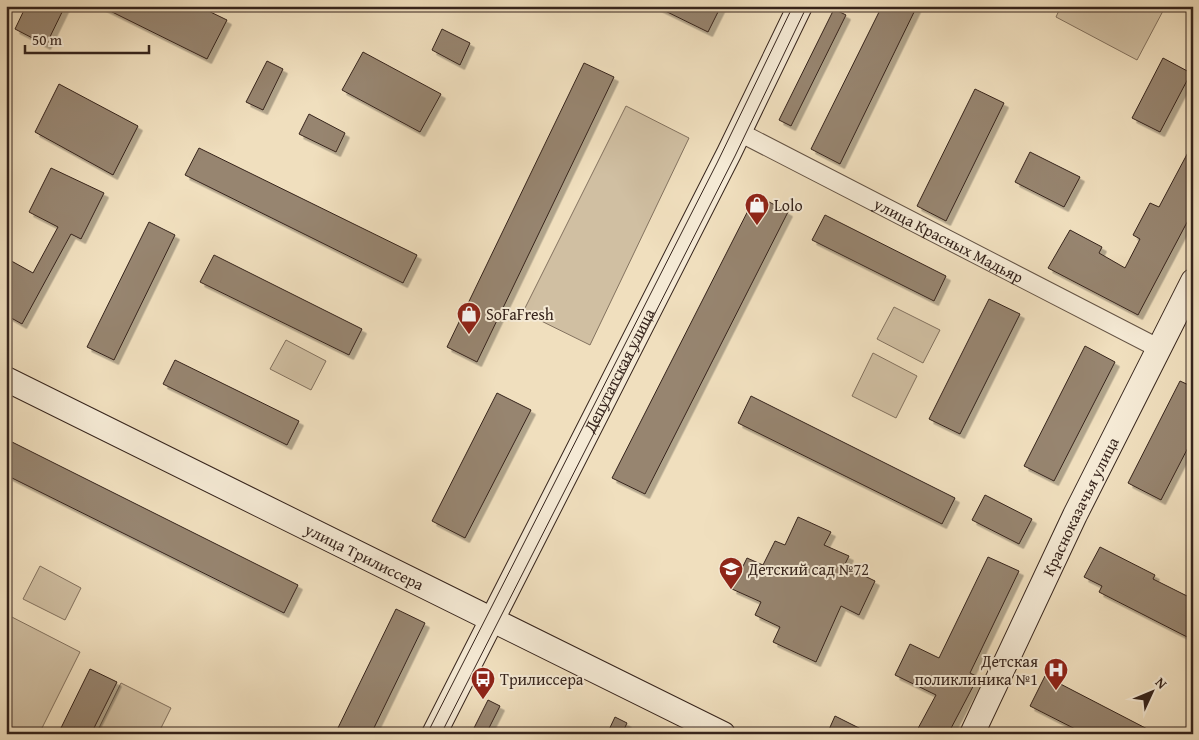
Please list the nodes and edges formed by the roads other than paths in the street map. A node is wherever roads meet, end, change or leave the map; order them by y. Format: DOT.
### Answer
graph roads {
  1 [pos="800,6"];
  2 [pos="739,132"];
  3 [pos="1193,281"];
  4 [pos="1158,348"];
  5 [pos="6,379"];
  6 [pos="491,619"];
  7 [pos="434,734"];
  8 [pos="723,734"];
  9 [pos="972,734"];
  1 -- 2 [label="street, Депутатская улица"];
  2 -- 4 [label="street, улица Красных Мадьяр"];
  2 -- 6 [label="street, Депутатская улица"];
  3 -- 4 [label="street, Красноказачья улица"];
  4 -- 9 [label="street, Красноказачья улица"];
  5 -- 6 [label="street, улица Трилиссера"];
  6 -- 7 [label="street, Депутатская улица"];
  6 -- 8 [label="street, улица Трилиссера"];
}
